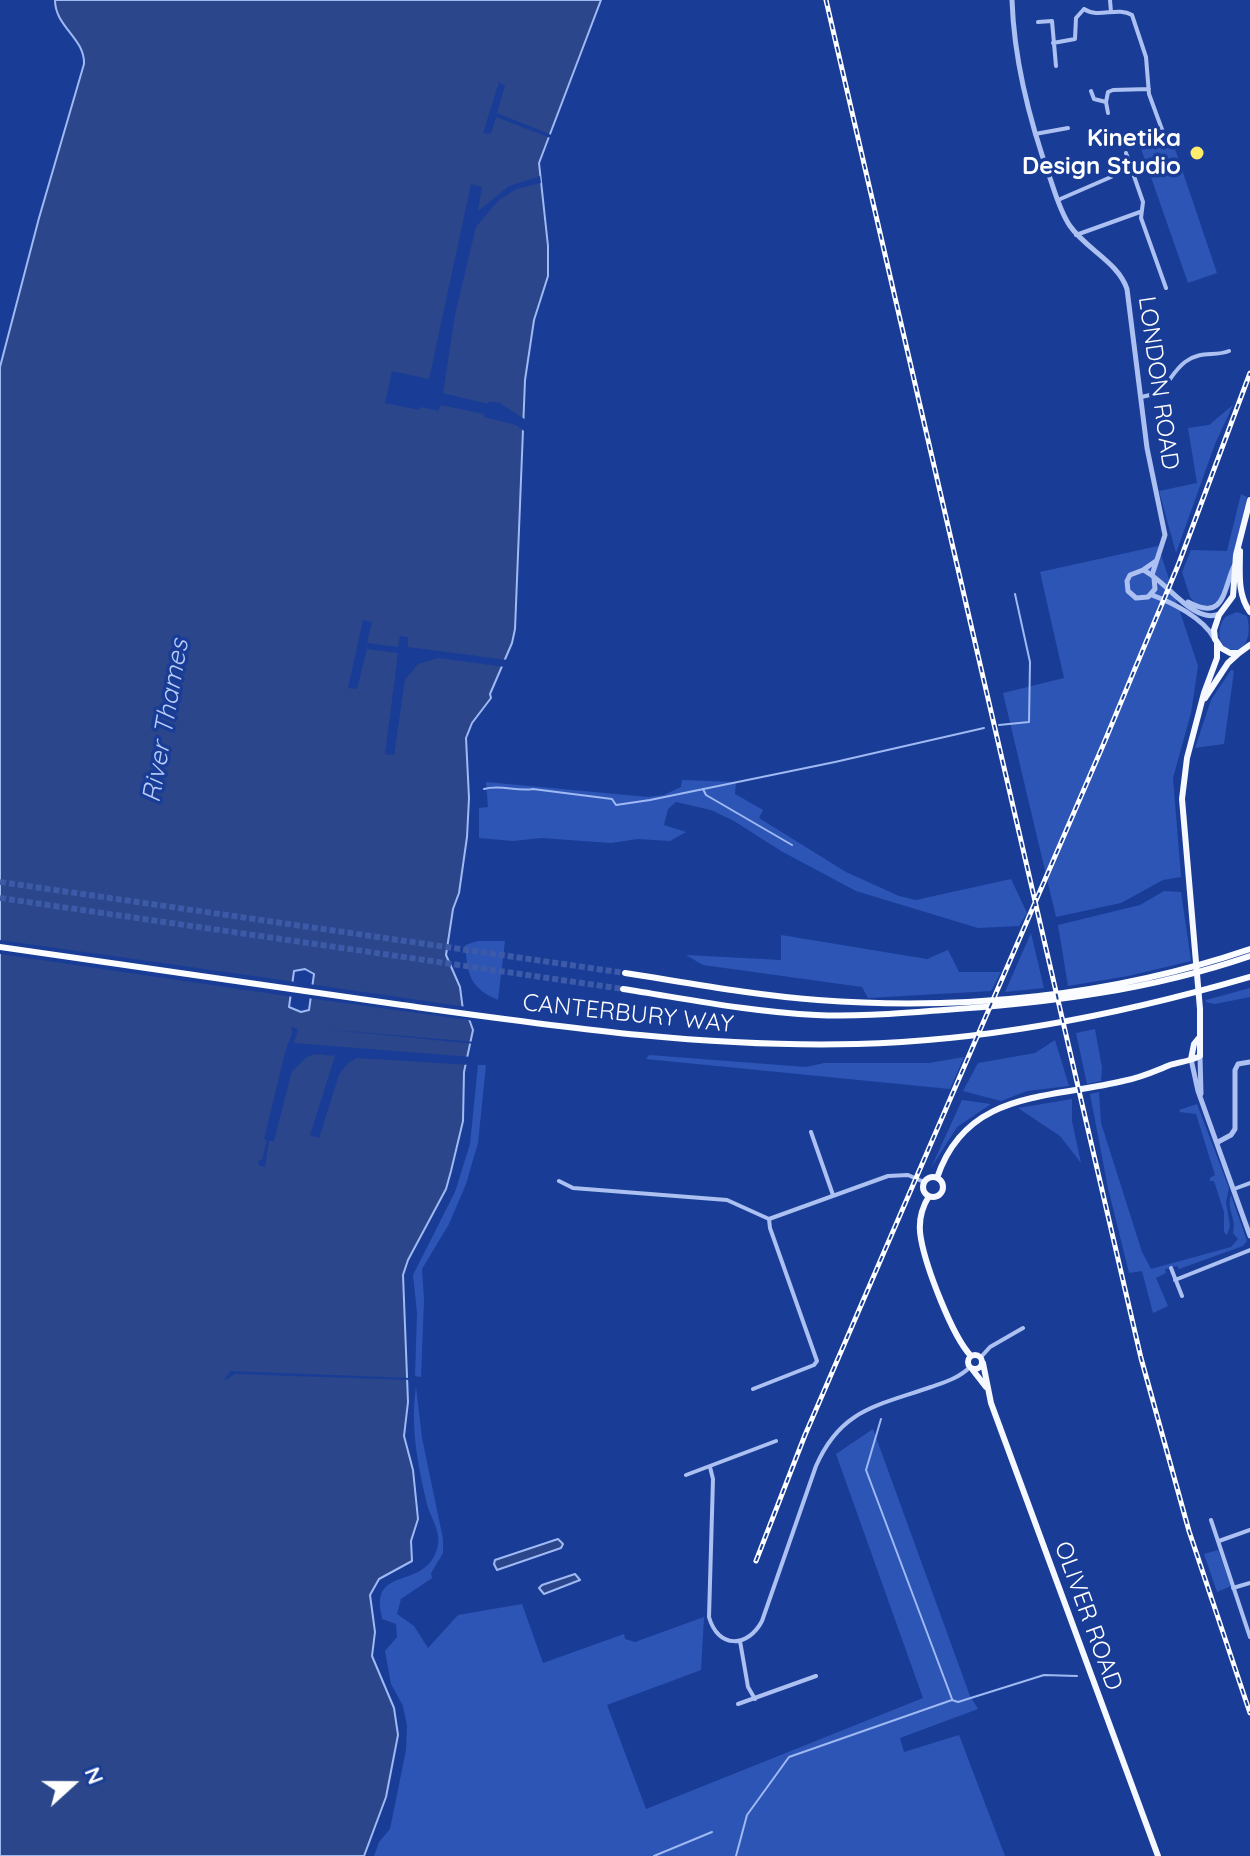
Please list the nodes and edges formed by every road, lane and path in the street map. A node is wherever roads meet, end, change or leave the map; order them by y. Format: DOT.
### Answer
graph roads {
  1 [pos="1012,0"];
  2 [pos="1110,0"];
  3 [pos="1111,12"];
  4 [pos="1038,22"];
  5 [pos="1053,43"];
  6 [pos="1056,66"];
  7 [pos="1149,89"];
  8 [pos="1091,91"];
  9 [pos="1106,102"];
  10 [pos="1108,113"];
  11 [pos="1068,128"];
  12 [pos="1034,135"];
  13 [pos="1164,135"];
  14 [pos="1126,153"];
  15 [pos="1111,177"];
  16 [pos="1058,200"];
  17 [pos="1140,212"];
  18 [pos="1076,235"];
  19 [pos="1166,288"];
  20 [pos="1229,351"];
  21 [pos="1141,397"];
  22 [pos="1250,500"];
  23 [pos="1240,548"];
  24 [pos="1156,561"];
  25 [pos="1235,565"];
  26 [pos="1143,570"];
  27 [pos="1153,577"];
  28 [pos="1152,595"];
  29 [pos="1180,598"];
  30 [pos="1221,612"];
  31 [pos="1250,612"];
  32 [pos="1216,642"];
  33 [pos="1246,649"];
  34 [pos="1205,698"];
  35 [pos="0,947"];
  36 [pos="1250,949"];
  37 [pos="1250,956"];
  38 [pos="1204,968"];
  39 [pos="625,973"];
  40 [pos="1250,977"];
  41 [pos="623,989"];
  42 [pos="980,1004"];
  43 [pos="1198,1039"];
  44 [pos="1200,1056"];
  45 [pos="1191,1059"];
  46 [pos="1250,1062"];
  47 [pos="1201,1094"];
  48 [pos="811,1132"];
  49 [pos="1218,1142"];
  50 [pos="937,1178"];
  51 [pos="559,1181"];
  52 [pos="924,1182"];
  53 [pos="1249,1184"];
  54 [pos="1234,1189"];
  55 [pos="833,1195"];
  56 [pos="929,1196"];
  57 [pos="769,1219"];
  58 [pos="1250,1236"];
  59 [pos="1250,1250"];
  60 [pos="1171,1268"];
  61 [pos="1175,1280"];
  62 [pos="1182,1296"];
  63 [pos="1023,1328"];
  64 [pos="971,1356"];
  65 [pos="982,1360"];
  66 [pos="971,1368"];
  67 [pos="986,1387"];
  68 [pos="753,1389"];
  69 [pos="776,1441"];
  70 [pos="710,1467"];
  71 [pos="686,1475"];
  72 [pos="1211,1520"];
  73 [pos="1250,1530"];
  74 [pos="1219,1541"];
  75 [pos="1250,1583"];
  76 [pos="1233,1588"];
  77 [pos="1250,1637"];
  78 [pos="740,1641"];
  79 [pos="816,1676"];
  80 [pos="755,1699"];
  81 [pos="738,1704"];
  82 [pos="1158,1856"];
  1 -- 12 [label="street, LONDON ROAD"];
  2 -- 3 [label="street"];
  3 -- 5 [label="street"];
  3 -- 7 [label="street"];
  4 -- 5 [label="street"];
  5 -- 6 [label="street"];
  7 -- 9 [label="street"];
  7 -- 13 [label="street"];
  8 -- 9 [label="street"];
  9 -- 10 [label="street"];
  11 -- 12 [label="street"];
  12 -- 16 [label="street, LONDON ROAD"];
  14 -- 17 [label="street"];
  15 -- 16 [label="street"];
  16 -- 18 [label="street, LONDON ROAD"];
  17 -- 18 [label="street"];
  17 -- 19 [label="street"];
  18 -- 21 [label="street, LONDON ROAD"];
  20 -- 21 [label="street"];
  21 -- 24 [label="street, LONDON ROAD"];
  22 -- 23 [label="main road"];
  23 -- 25 [label="main road"];
  23 -- 31 [label="main road"];
  24 -- 26 [label="street"];
  24 -- 27 [label="street, LONDON ROAD"];
  25 -- 29 [label="street"];
  25 -- 30 [label="main road"];
  26 -- 27 [label="street"];
  26 -- 28 [label="street"];
  27 -- 28 [label="street"];
  27 -- 29 [label="street"];
  28 -- 32 [label="street"];
  29 -- 30 [label="street"];
  30 -- 31 [label="main road"];
  30 -- 32 [label="main road"];
  32 -- 33 [label="main road"];
  32 -- 34 [label="main road"];
  33 -- 34 [label="main road"];
  34 -- 43 [label="main road"];
  35 -- 40 [label="highway, CANTERBURY WAY"];
  36 -- 38 [label="highway, CANTERBURY WAY"];
  37 -- 38 [label="highway, CANTERBURY WAY"];
  38 -- 42 [label="highway, CANTERBURY WAY"];
  39 -- 42 [label="highway, CANTERBURY WAY"];
  41 -- 42 [label="highway, CANTERBURY WAY"];
  43 -- 44 [label="main road"];
  43 -- 45 [label="main road"];
  44 -- 45 [label="main road"];
  44 -- 47 [label="street"];
  45 -- 47 [label="street"];
  45 -- 50 [label="main road"];
  46 -- 49 [label="street"];
  47 -- 49 [label="street"];
  48 -- 55 [label="street"];
  49 -- 54 [label="street"];
  50 -- 52 [label="main road"];
  50 -- 56 [label="main road"];
  51 -- 57 [label="street"];
  52 -- 55 [label="street"];
  52 -- 56 [label="main road"];
  53 -- 54 [label="street"];
  54 -- 58 [label="street"];
  55 -- 57 [label="street"];
  56 -- 64 [label="main road"];
  57 -- 68 [label="street"];
  59 -- 61 [label="street"];
  60 -- 61 [label="street"];
  61 -- 62 [label="street"];
  63 -- 65 [label="street"];
  64 -- 65 [label="main road"];
  64 -- 66 [label="main road"];
  65 -- 66 [label="main road"];
  65 -- 67 [label="main road, OLIVER ROAD"];
  66 -- 67 [label="main road, OLIVER ROAD"];
  66 -- 78 [label="street"];
  67 -- 82 [label="main road, OLIVER ROAD"];
  69 -- 70 [label="street"];
  70 -- 71 [label="street"];
  70 -- 78 [label="street"];
  72 -- 74 [label="street"];
  73 -- 74 [label="street"];
  74 -- 76 [label="street"];
  75 -- 76 [label="street"];
  76 -- 77 [label="street"];
  78 -- 80 [label="street"];
  79 -- 80 [label="street"];
  80 -- 81 [label="street"];
}
